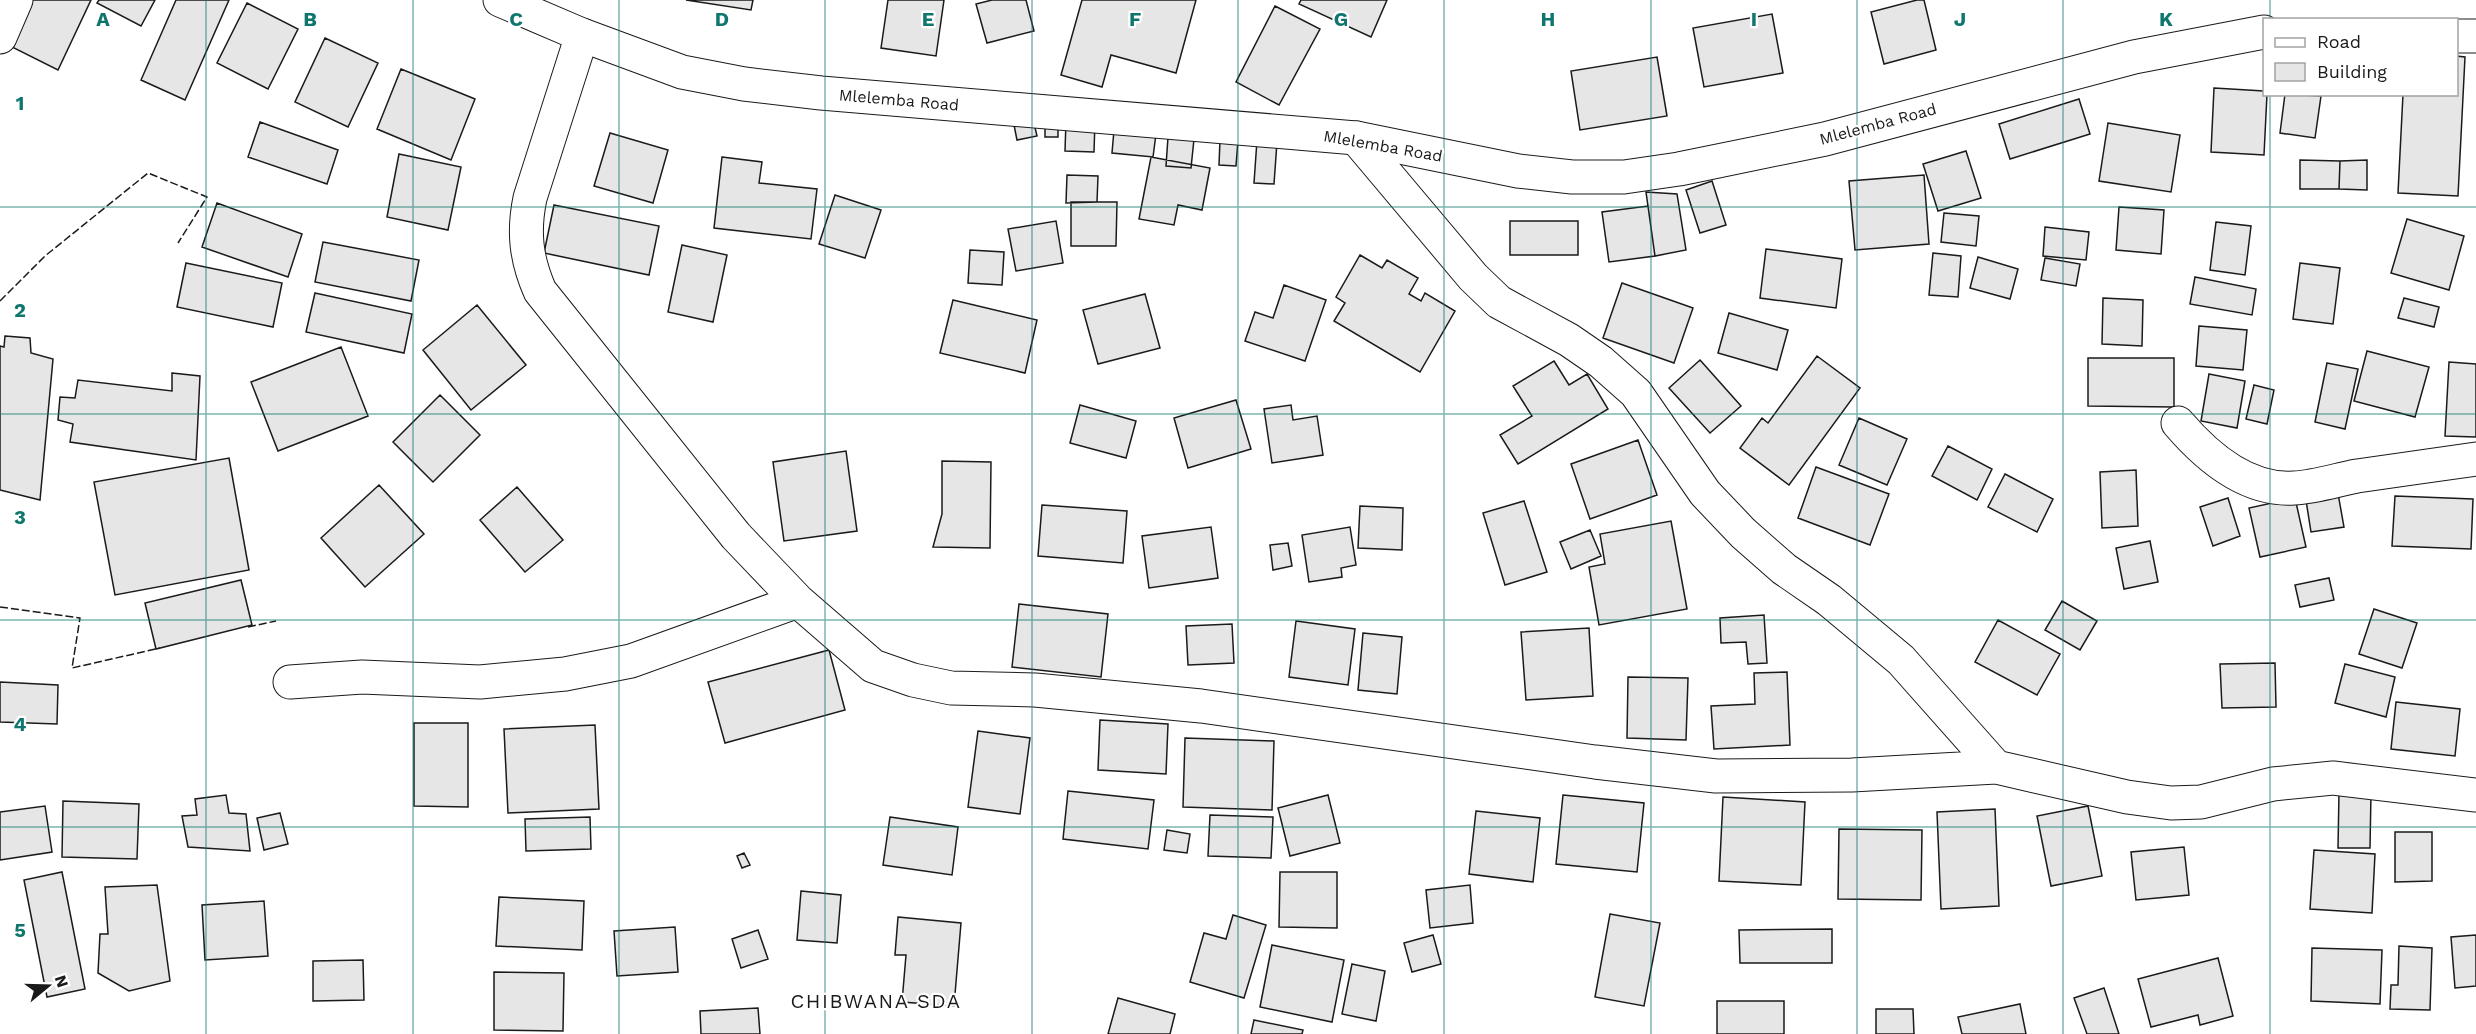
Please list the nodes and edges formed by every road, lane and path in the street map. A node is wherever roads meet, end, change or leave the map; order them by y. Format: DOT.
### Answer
graph roads {
  1 [pos="16,0"];
  2 [pos="500,0"];
  3 [pos="2263,33"];
  4 [pos="582,35"];
  5 [pos="2458,36"];
  6 [pos="2476,36"];
  7 [pos="0,37"];
  8 [pos="1356,138"];
  9 [pos="2178,423"];
  10 [pos="2476,459"];
  11 [pos="798,601"];
  12 [pos="290,682"];
  13 [pos="1996,767"];
  14 [pos="2476,795"];
  1 -- 7 [label="street"];
  2 -- 4 [label="street, Mlelemba Road"];
  3 -- 8 [label="street, Mlelemba Road"];
  4 -- 8 [label="street, Mlelemba Road"];
  4 -- 11 [label="street"];
  5 -- 6 [label="street"];
  8 -- 13 [label="street"];
  9 -- 10 [label="street"];
  11 -- 12 [label="street"];
  11 -- 13 [label="street"];
  13 -- 14 [label="street"];
}
